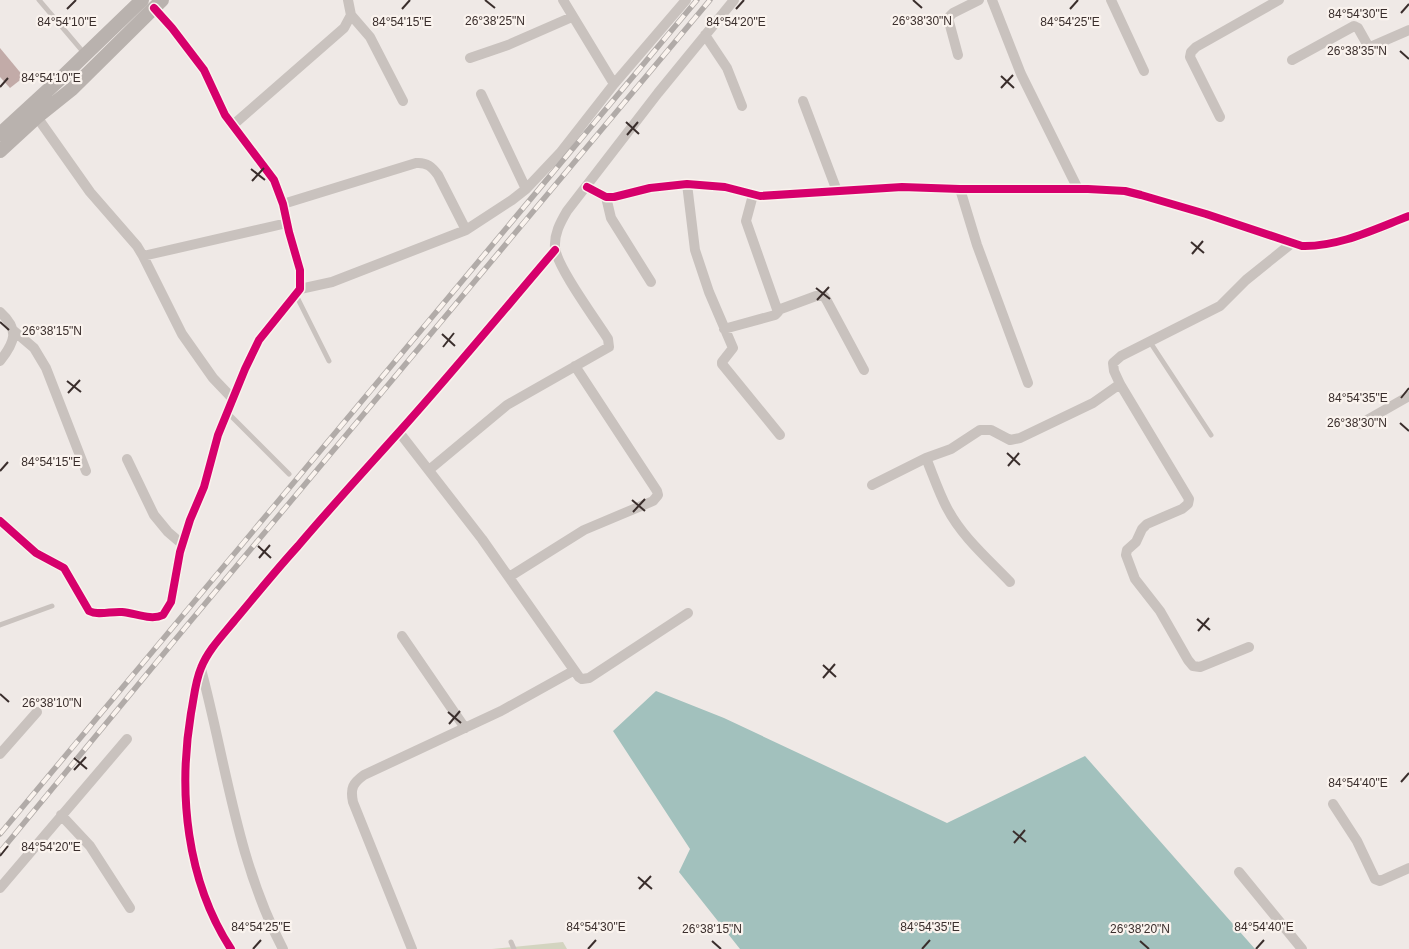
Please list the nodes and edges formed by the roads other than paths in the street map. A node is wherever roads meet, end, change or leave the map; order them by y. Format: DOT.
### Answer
graph roads {
  1 [pos="39,0"];
  2 [pos="142,0"];
  3 [pos="348,0"];
  4 [pos="563,0"];
  5 [pos="686,0"];
  6 [pos="734,0"];
  7 [pos="979,0"];
  8 [pos="992,0"];
  9 [pos="1111,0"];
  10 [pos="1279,0"];
  11 [pos="158,4"];
  12 [pos="351,15"];
  13 [pos="572,17"];
  14 [pos="1409,30"];
  15 [pos="705,35"];
  16 [pos="85,55"];
  17 [pos="958,55"];
  18 [pos="470,58"];
  19 [pos="1292,60"];
  20 [pos="1144,71"];
  21 [pos="614,84"];
  22 [pos="481,94"];
  23 [pos="403,101"];
  24 [pos="803,101"];
  25 [pos="742,106"];
  26 [pos="37,117"];
  27 [pos="1220,117"];
  28 [pos="233,125"];
  29 [pos="0,134"];
  30 [pos="0,151"];
  31 [pos="687,184"];
  32 [pos="587,187"];
  33 [pos="526,189"];
  34 [pos="960,189"];
  35 [pos="1078,189"];
  36 [pos="837,191"];
  37 [pos="752,195"];
  38 [pos="606,197"];
  39 [pos="283,204"];
  40 [pos="1409,216"];
  41 [pos="287,223"];
  42 [pos="466,230"];
  43 [pos="1292,244"];
  44 [pos="555,250"];
  45 [pos="143,256"];
  46 [pos="651,282"];
  47 [pos="298,292"];
  48 [pos="778,310"];
  49 [pos="0,312"];
  50 [pos="724,329"];
  51 [pos="14,331"];
  52 [pos="1150,341"];
  53 [pos="330,360"];
  54 [pos="0,361"];
  55 [pos="575,366"];
  56 [pos="864,370"];
  57 [pos="1028,383"];
  58 [pos="1120,384"];
  59 [pos="1409,396"];
  60 [pos="233,399"];
  61 [pos="227,413"];
  62 [pos="1360,424"];
  63 [pos="399,432"];
  64 [pos="780,434"];
  65 [pos="1210,435"];
  66 [pos="926,458"];
  67 [pos="127,459"];
  68 [pos="429,470"];
  69 [pos="86,471"];
  70 [pos="289,474"];
  71 [pos="872,485"];
  72 [pos="0,521"];
  73 [pos="182,544"];
  74 [pos="508,577"];
  75 [pos="1010,582"];
  76 [pos="52,606"];
  77 [pos="688,613"];
  78 [pos="0,625"];
  79 [pos="402,636"];
  80 [pos="1249,646"];
  81 [pos="200,668"];
  82 [pos="573,671"];
  83 [pos="37,712"];
  84 [pos="466,728"];
  85 [pos="127,739"];
  86 [pos="0,754"];
  87 [pos="1333,804"];
  88 [pos="61,815"];
  89 [pos="1409,868"];
  90 [pos="1239,872"];
  91 [pos="0,888"];
  92 [pos="130,908"];
  93 [pos="511,942"];
  94 [pos="231,949"];
  95 [pos="283,949"];
  96 [pos="412,949"];
  97 [pos="514,949"];
  98 [pos="1302,949"];
  1 -- 16 [label="lane"];
  2 -- 16 [label="main road"];
  3 -- 12 [label="street"];
  4 -- 13 [label="street"];
  5 -- 21 [label="street"];
  6 -- 15 [label="street"];
  7 -- 17 [label="street"];
  8 -- 35 [label="street"];
  9 -- 20 [label="street"];
  10 -- 27 [label="street"];
  11 -- 26 [label="main road"];
  11 -- 28 [label="street"];
  12 -- 23 [label="street"];
  12 -- 28 [label="street"];
  13 -- 18 [label="street"];
  13 -- 21 [label="street"];
  14 -- 19 [label="street"];
  15 -- 25 [label="street"];
  15 -- 32 [label="street"];
  16 -- 29 [label="main road"];
  21 -- 33 [label="street"];
  22 -- 33 [label="street"];
  24 -- 36 [label="street"];
  26 -- 30 [label="main road"];
  26 -- 45 [label="street"];
  28 -- 39 [label="street"];
  31 -- 37 [label="street"];
  31 -- 38 [label="street"];
  31 -- 50 [label="street"];
  32 -- 38 [label="street"];
  32 -- 44 [label="street"];
  33 -- 42 [label="street"];
  34 -- 35 [label="street"];
  34 -- 36 [label="street"];
  34 -- 57 [label="street"];
  35 -- 43 [label="street"];
  36 -- 37 [label="street"];
  37 -- 48 [label="street"];
  38 -- 46 [label="street"];
  39 -- 41 [label="street"];
  39 -- 42 [label="street"];
  40 -- 43 [label="street"];
  41 -- 45 [label="street"];
  41 -- 47 [label="street"];
  42 -- 47 [label="street"];
  43 -- 52 [label="street"];
  44 -- 55 [label="street"];
  44 -- 63 [label="street"];
  45 -- 60 [label="street"];
  47 -- 53 [label="lane"];
  47 -- 60 [label="street"];
  48 -- 50 [label="street"];
  48 -- 56 [label="street"];
  49 -- 51 [label="street"];
  50 -- 64 [label="street"];
  51 -- 54 [label="street"];
  51 -- 69 [label="street"];
  52 -- 58 [label="street"];
  52 -- 65 [label="lane"];
  55 -- 68 [label="street"];
  55 -- 74 [label="street"];
  58 -- 66 [label="street"];
  58 -- 80 [label="street"];
  59 -- 62 [label="street"];
  60 -- 61 [label="street"];
  61 -- 70 [label="lane"];
  61 -- 73 [label="street"];
  63 -- 68 [label="street"];
  63 -- 81 [label="street"];
  66 -- 71 [label="street"];
  66 -- 75 [label="street"];
  67 -- 73 [label="street"];
  68 -- 74 [label="street"];
  72 -- 73 [label="street"];
  74 -- 82 [label="street"];
  76 -- 78 [label="lane"];
  77 -- 82 [label="street"];
  79 -- 84 [label="street"];
  81 -- 94 [label="street"];
  81 -- 95 [label="street"];
  82 -- 84 [label="street"];
  83 -- 86 [label="street"];
  84 -- 96 [label="street"];
  85 -- 88 [label="street"];
  87 -- 89 [label="street"];
  88 -- 91 [label="street"];
  88 -- 92 [label="street"];
  90 -- 98 [label="street"];
  93 -- 97 [label="lane"];
}
